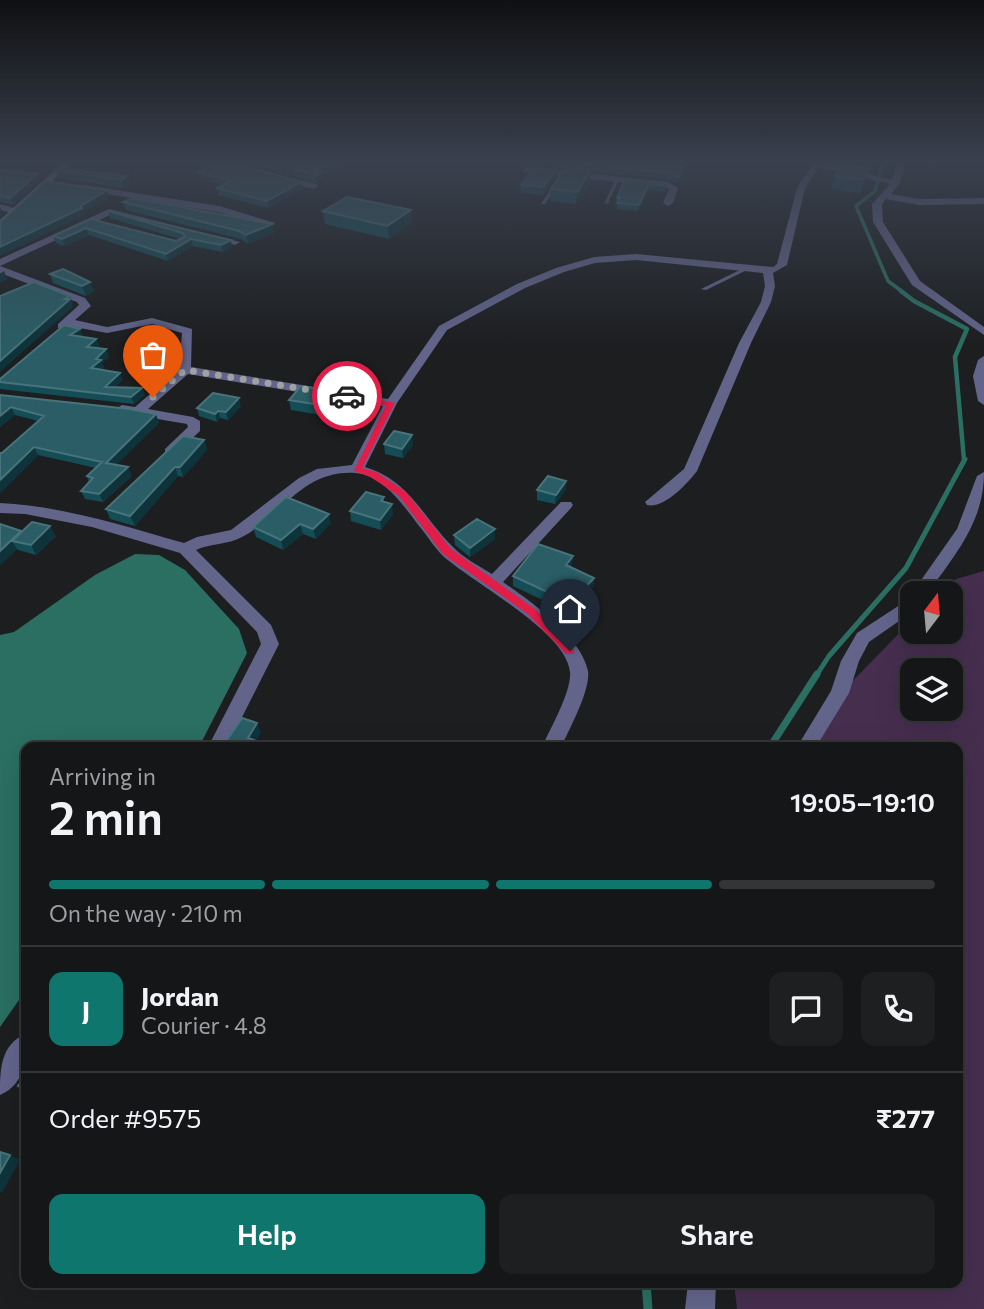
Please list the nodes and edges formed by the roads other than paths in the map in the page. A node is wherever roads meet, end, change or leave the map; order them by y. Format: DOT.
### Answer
graph roads {
  1 [pos="81,223"];
  2 [pos="104,223"];
  3 [pos="159,223"];
  4 [pos="792,223"];
  5 [pos="879,223"];
  6 [pos="115,226"];
  7 [pos="235,242"];
  8 [pos="0,263"];
  9 [pos="0,269"];
  10 [pos="746,269"];
  11 [pos="768,271"];
  12 [pos="704,289"];
  13 [pos="67,322"];
  14 [pos="56,332"];
  15 [pos="984,332"];
  16 [pos="984,360"];
  17 [pos="185,370"];
  18 [pos="984,401"];
  19 [pos="391,403"];
  20 [pos="112,408"];
  21 [pos="138,411"];
  22 [pos="163,458"];
  23 [pos="357,469"];
  24 [pos="984,476"];
  25 [pos="652,502"];
  26 [pos="566,505"];
  27 [pos="0,509"];
  28 [pos="185,549"];
  29 [pos="928,581"];
  30 [pos="492,584"];
  31 [pos="900,612"];
  32 [pos="221,742"];
  33 [pos="554,742"];
  34 [pos="809,742"];
  35 [pos="21,1053"];
  36 [pos="0,1082"];
  37 [pos="702,1288"];
  38 [pos="700,1309"];
  1 -- 8 [label="street"];
  2 -- 6 [label="street"];
  3 -- 7 [label="street"];
  4 -- 11 [label="street"];
  5 -- 15 [label="street"];
  9 -- 13 [label="street"];
  10 -- 11 [label="street"];
  10 -- 12 [label="lane"];
  10 -- 19 [label="street"];
  11 -- 25 [label="street"];
  13 -- 14 [label="street"];
  13 -- 17 [label="street"];
  16 -- 18 [label="street"];
  17 -- 19 [label="street"];
  17 -- 21 [label="street"];
  19 -- 23 [label="street"];
  20 -- 21 [label="street"];
  21 -- 22 [label="street"];
  23 -- 28 [label="street"];
  23 -- 30 [label="street"];
  24 -- 29 [label="street"];
  26 -- 30 [label="street"];
  27 -- 28 [label="street"];
  28 -- 32 [label="street"];
  30 -- 33 [label="street"];
  31 -- 34 [label="street"];
  35 -- 36 [label="street"];
  37 -- 38 [label="street"];
}
